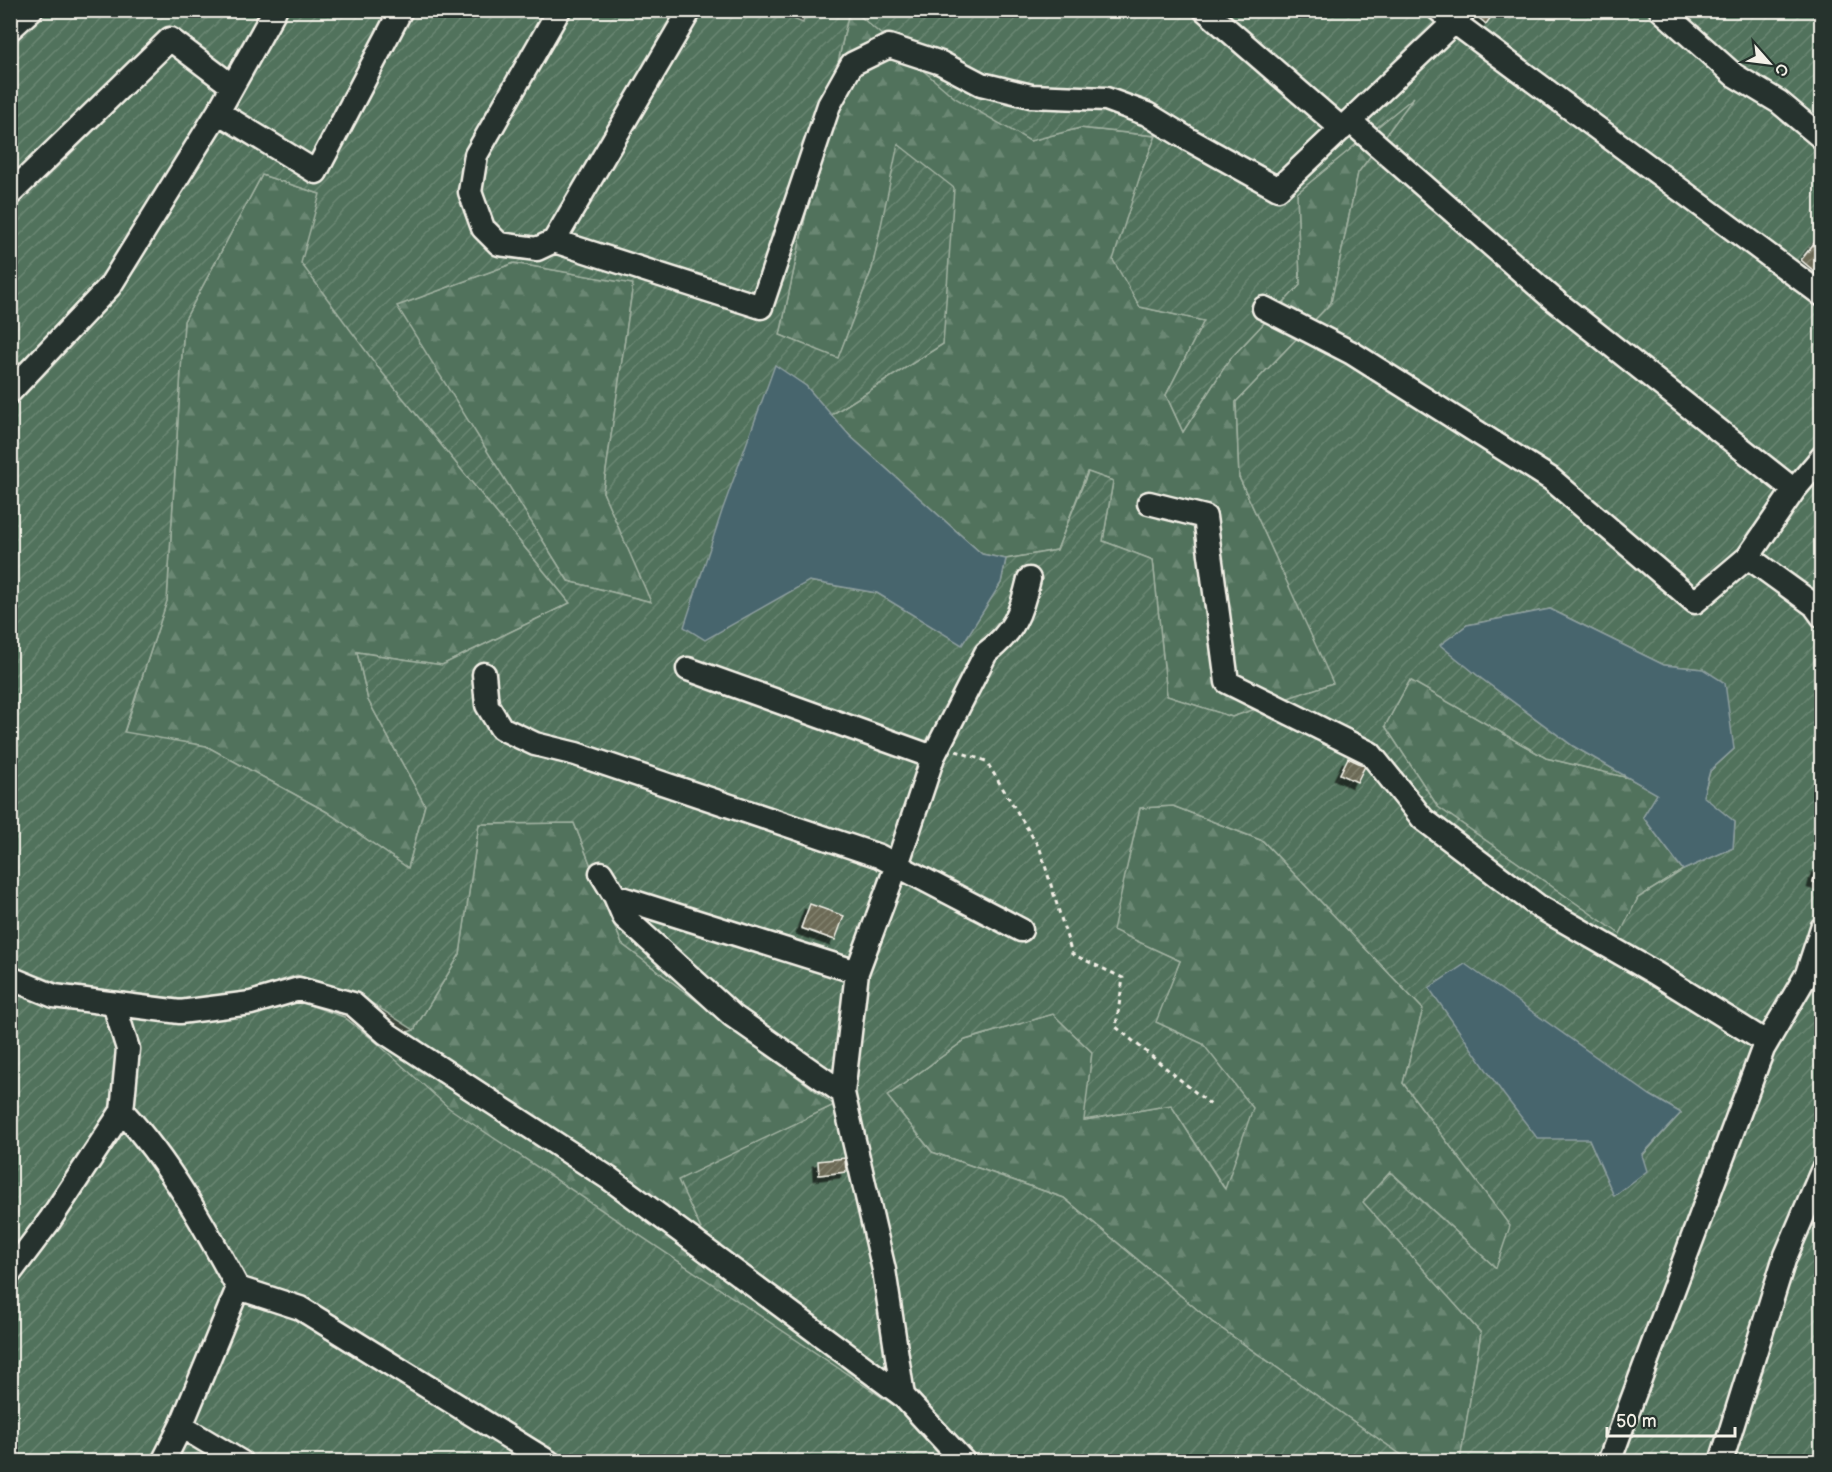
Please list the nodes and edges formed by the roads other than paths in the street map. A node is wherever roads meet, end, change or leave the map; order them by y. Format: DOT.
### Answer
graph roads {
  1 [pos="31,10"];
  2 [pos="275,10"];
  3 [pos="401,10"];
  4 [pos="559,10"];
  5 [pos="690,10"];
  6 [pos="1205,10"];
  7 [pos="1661,10"];
  8 [pos="1452,14"];
  9 [pos="10,29"];
  10 [pos="232,86"];
  11 [pos="218,112"];
  12 [pos="1346,125"];
  13 [pos="1821,138"];
  14 [pos="10,194"];
  15 [pos="554,241"];
  16 [pos="1821,295"];
  17 [pos="1264,308"];
  18 [pos="10,392"];
  19 [pos="1821,457"];
  20 [pos="1794,490"];
  21 [pos="1149,503"];
  22 [pos="1748,557"];
  23 [pos="1029,579"];
  24 [pos="1821,616"];
  25 [pos="688,669"];
  26 [pos="484,674"];
  27 [pos="936,751"];
  28 [pos="897,865"];
  29 [pos="601,873"];
  30 [pos="615,896"];
  31 [pos="1821,928"];
  32 [pos="1021,930"];
  33 [pos="857,972"];
  34 [pos="10,978"];
  35 [pos="114,1004"];
  36 [pos="1766,1042"];
  37 [pos="843,1093"];
  38 [pos="122,1111"];
  39 [pos="1821,1171"];
  40 [pos="10,1273"];
  41 [pos="238,1288"];
  42 [pos="903,1396"];
  43 [pos="181,1426"];
  44 [pos="164,1461"];
  45 [pos="241,1461"];
  46 [pos="549,1461"];
  47 [pos="964,1461"];
  48 [pos="1610,1461"];
  49 [pos="1721,1461"];
  1 -- 9 [label="street"];
  2 -- 10 [label="street"];
  3 -- 11 [label="street"];
  4 -- 15 [label="street"];
  5 -- 15 [label="street"];
  6 -- 12 [label="street"];
  7 -- 13 [label="street"];
  8 -- 12 [label="street"];
  8 -- 16 [label="street"];
  10 -- 11 [label="street"];
  10 -- 14 [label="street"];
  11 -- 18 [label="street"];
  12 -- 15 [label="street"];
  12 -- 20 [label="street"];
  17 -- 22 [label="street"];
  19 -- 20 [label="street"];
  20 -- 22 [label="street"];
  21 -- 36 [label="street"];
  22 -- 24 [label="street"];
  23 -- 27 [label="street"];
  25 -- 27 [label="street"];
  26 -- 28 [label="street"];
  27 -- 28 [label="street"];
  28 -- 32 [label="street"];
  28 -- 33 [label="street"];
  29 -- 30 [label="street"];
  30 -- 33 [label="street"];
  30 -- 37 [label="street"];
  31 -- 36 [label="street"];
  33 -- 37 [label="street"];
  34 -- 35 [label="street"];
  35 -- 38 [label="street"];
  35 -- 42 [label="street"];
  36 -- 48 [label="street"];
  37 -- 42 [label="street"];
  38 -- 40 [label="street"];
  38 -- 41 [label="street"];
  39 -- 49 [label="street"];
  41 -- 43 [label="street"];
  41 -- 46 [label="street"];
  42 -- 47 [label="street"];
  43 -- 44 [label="street"];
  43 -- 45 [label="street"];
}
